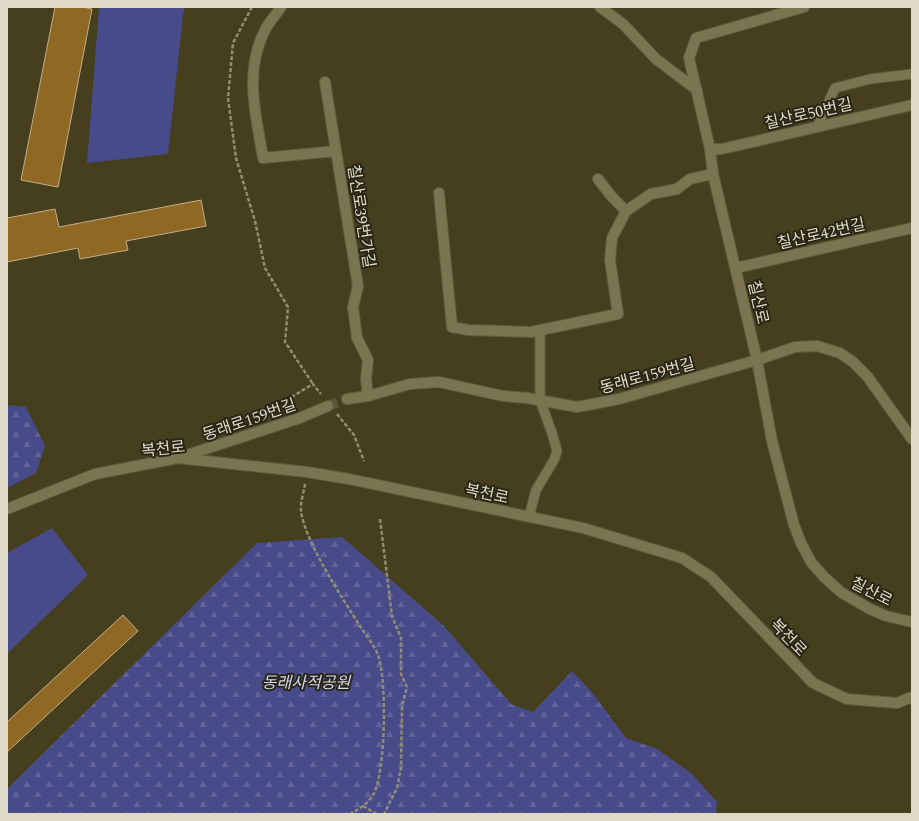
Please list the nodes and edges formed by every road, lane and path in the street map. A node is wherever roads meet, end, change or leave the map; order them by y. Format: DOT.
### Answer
graph roads {
  1 [pos="252,7"];
  2 [pos="281,7"];
  3 [pos="600,7"];
  4 [pos="804,7"];
  5 [pos="912,74"];
  6 [pos="325,82"];
  7 [pos="697,90"];
  8 [pos="912,105"];
  9 [pos="817,127"];
  10 [pos="710,149"];
  11 [pos="336,151"];
  12 [pos="713,174"];
  13 [pos="598,179"];
  14 [pos="439,193"];
  15 [pos="626,212"];
  16 [pos="912,228"];
  17 [pos="899,231"];
  18 [pos="912,234"];
  19 [pos="736,268"];
  20 [pos="540,330"];
  21 [pos="757,360"];
  22 [pos="313,384"];
  23 [pos="368,396"];
  24 [pos="347,399"];
  25 [pos="540,400"];
  26 [pos="328,406"];
  27 [pos="912,439"];
  28 [pos="178,458"];
  29 [pos="307,472"];
  30 [pos="7,510"];
  31 [pos="529,517"];
  32 [pos="380,519"];
  33 [pos="912,622"];
  34 [pos="912,697"];
  35 [pos="363,806"];
  36 [pos="350,814"];
  37 [pos="377,814"];
  38 [pos="384,814"];
  1 -- 22 [label="path"];
  2 -- 11 [label="street, 칠산로39번가길"];
  3 -- 7 [label="street"];
  4 -- 7 [label="street, 칠산로"];
  5 -- 9 [label="lane"];
  6 -- 11 [label="street"];
  7 -- 10 [label="street, 칠산로"];
  8 -- 9 [label="street, 칠산로50번길"];
  9 -- 10 [label="street, 칠산로50번길"];
  10 -- 12 [label="street, 칠산로"];
  11 -- 23 [label="street, 칠산로39번가길"];
  12 -- 15 [label="street"];
  12 -- 19 [label="street, 칠산로"];
  13 -- 15 [label="street"];
  14 -- 20 [label="street"];
  15 -- 20 [label="street"];
  16 -- 17 [label="street, 칠산로42번길"];
  17 -- 18 [label="street"];
  17 -- 19 [label="street, 칠산로42번길"];
  19 -- 21 [label="street, 칠산로"];
  20 -- 25 [label="lane"];
  21 -- 25 [label="street, 동래로159번길"];
  21 -- 27 [label="street, 동래로159번길"];
  21 -- 33 [label="street, 칠산로"];
  23 -- 24 [label="street, 동래로159번길"];
  23 -- 25 [label="street, 동래로159번길"];
  25 -- 31 [label="lane"];
  26 -- 28 [label="street, 동래로159번길"];
  28 -- 29 [label="street, 복천로"];
  28 -- 30 [label="street, 복천로"];
  29 -- 31 [label="street, 복천로"];
  29 -- 35 [label="path"];
  31 -- 34 [label="street, 복천로"];
  32 -- 38 [label="path"];
  35 -- 36 [label="path"];
  35 -- 37 [label="path"];
}
